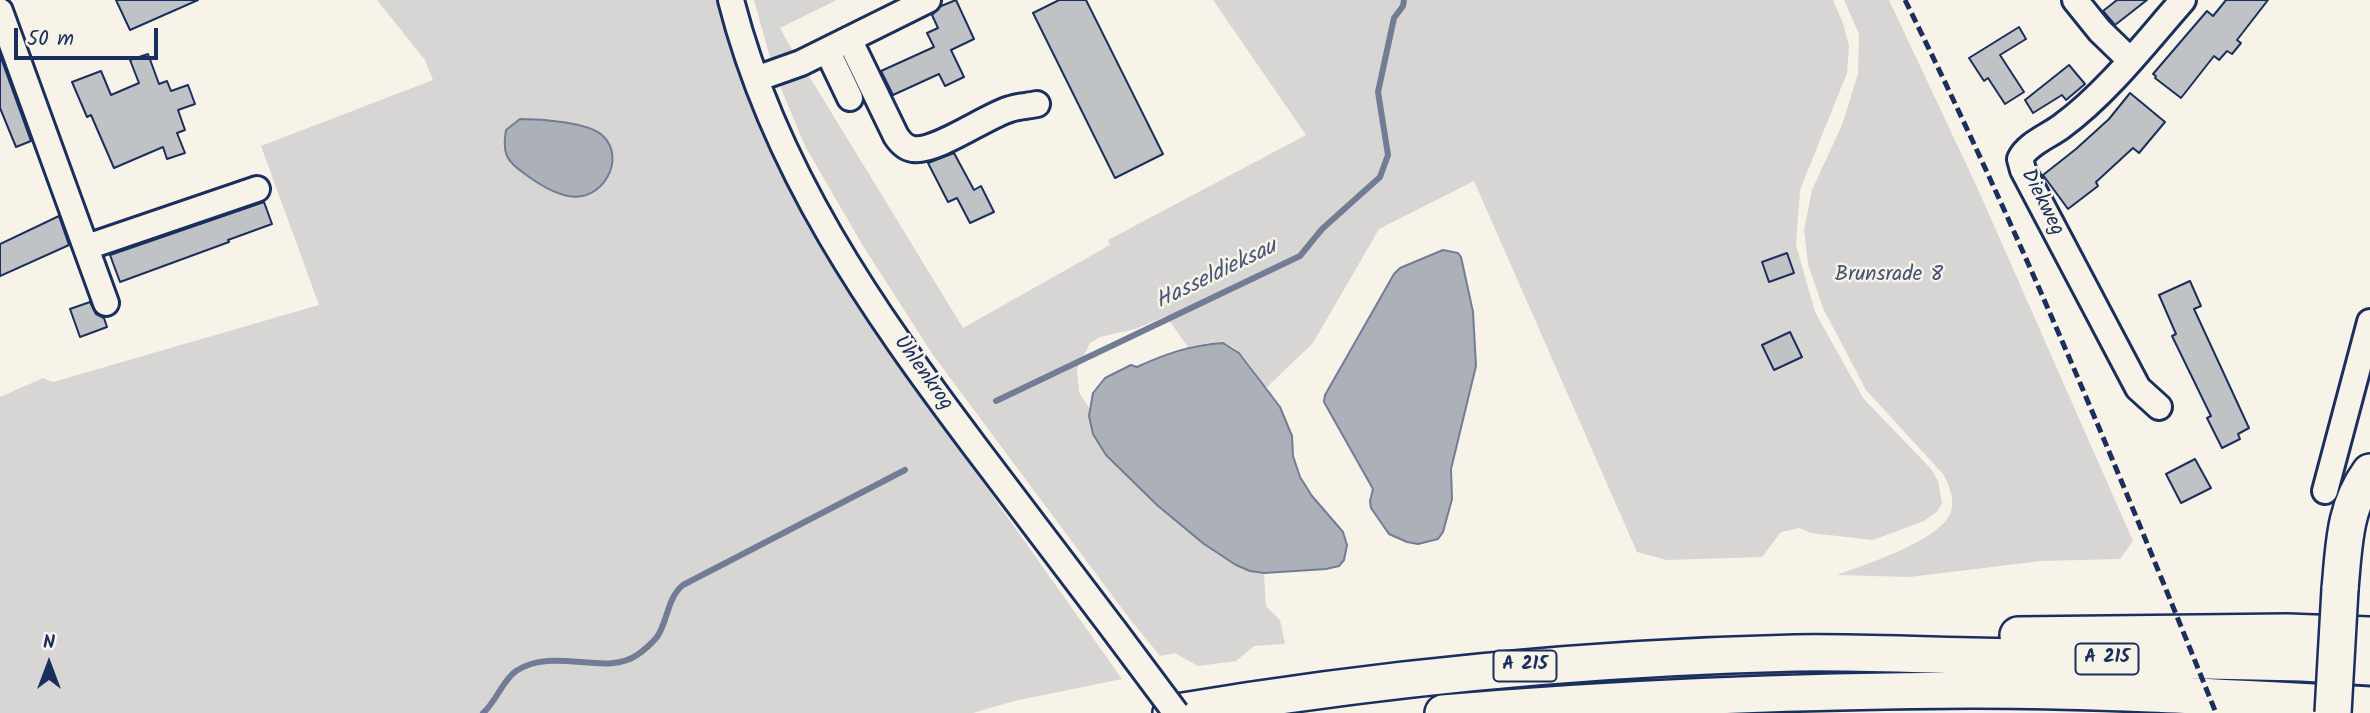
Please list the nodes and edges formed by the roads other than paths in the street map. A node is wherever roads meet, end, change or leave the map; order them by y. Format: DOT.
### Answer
graph roads {
  1 [pos="731,0"];
  2 [pos="928,0"];
  3 [pos="2075,0"];
  4 [pos="2183,0"];
  5 [pos="0,11"];
  6 [pos="838,44"];
  7 [pos="2130,60"];
  8 [pos="756,79"];
  9 [pos="850,98"];
  10 [pos="1037,104"];
  11 [pos="257,188"];
  12 [pos="87,247"];
  13 [pos="106,303"];
  14 [pos="2370,322"];
  15 [pos="2159,407"];
  16 [pos="2370,471"];
  17 [pos="2325,491"];
  18 [pos="2370,635"];
  19 [pos="1851,654"];
  20 [pos="2370,667"];
  21 [pos="2370,705"];
  22 [pos="1173,713"];
  23 [pos="1443,713"];
  24 [pos="2333,713"];
  1 -- 8 [label="street, Uhlenkrog"];
  2 -- 6 [label="street"];
  3 -- 7 [label="street"];
  4 -- 7 [label="street, Diekweg"];
  5 -- 12 [label="street"];
  6 -- 8 [label="street"];
  6 -- 9 [label="street"];
  6 -- 10 [label="street"];
  7 -- 15 [label="street, Diekweg"];
  8 -- 22 [label="street, Uhlenkrog, bridge"];
  11 -- 12 [label="street"];
  12 -- 13 [label="street"];
  14 -- 17 [label="street"];
  16 -- 24 [label="highway, bridge"];
  18 -- 19 [label="highway"];
  19 -- 20 [label="highway, A 215"];
  19 -- 22 [label="highway, A 215"];
  21 -- 23 [label="highway, A 215"];
}
